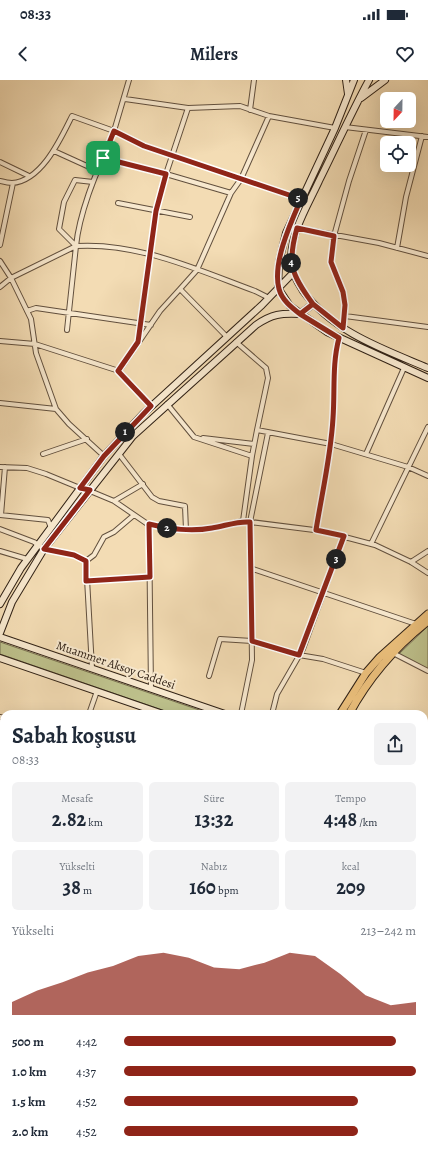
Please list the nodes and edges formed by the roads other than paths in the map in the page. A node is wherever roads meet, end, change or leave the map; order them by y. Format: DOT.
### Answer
graph roads {
  1 [pos="129,80"];
  2 [pos="254,80"];
  3 [pos="346,80"];
  4 [pos="354,80"];
  5 [pos="369,80"];
  6 [pos="385,80"];
  7 [pos="348,96"];
  8 [pos="124,99"];
  9 [pos="357,101"];
  10 [pos="188,108"];
  11 [pos="250,110"];
  12 [pos="269,116"];
  13 [pos="345,127"];
  14 [pos="335,128"];
  15 [pos="366,130"];
  16 [pos="114,131"];
  17 [pos="422,136"];
  18 [pos="428,137"];
  19 [pos="54,151"];
  20 [pos="172,156"];
  21 [pos="103,158"];
  22 [pos="0,162"];
  23 [pos="98,170"];
  24 [pos="166,174"];
  25 [pos="29,176"];
  26 [pos="241,179"];
  27 [pos="0,181"];
  28 [pos="93,182"];
  29 [pos="13,183"];
  30 [pos="231,193"];
  31 [pos="301,199"];
  32 [pos="118,203"];
  33 [pos="156,211"];
  34 [pos="190,217"];
  35 [pos="297,228"];
  36 [pos="334,236"];
  37 [pos="0,245"];
  38 [pos="76,246"];
  39 [pos="397,248"];
  40 [pos="150,254"];
  41 [pos="428,256"];
  42 [pos="0,261"];
  43 [pos="197,270"];
  44 [pos="293,273"];
  45 [pos="11,278"];
  46 [pos="0,287"];
  47 [pos="278,288"];
  48 [pos="180,289"];
  49 [pos="269,298"];
  50 [pos="313,304"];
  51 [pos="27,311"];
  52 [pos="69,313"];
  53 [pos="300,314"];
  54 [pos="345,316"];
  55 [pos="140,322"];
  56 [pos="151,324"];
  57 [pos="428,327"];
  58 [pos="343,328"];
  59 [pos="66,330"];
  60 [pos="227,337"];
  61 [pos="339,338"];
  62 [pos="0,341"];
  63 [pos="138,342"];
  64 [pos="236,342"];
  65 [pos="35,344"];
  66 [pos="404,368"];
  67 [pos="428,368"];
  68 [pos="118,371"];
  69 [pos="428,378"];
  70 [pos="0,403"];
  71 [pos="167,404"];
  72 [pos="151,406"];
  73 [pos="56,409"];
  74 [pos="428,427"];
  75 [pos="257,430"];
  76 [pos="268,432"];
  77 [pos="194,437"];
  78 [pos="87,439"];
  79 [pos="254,444"];
  80 [pos="331,444"];
  81 [pos="43,454"];
  82 [pos="119,454"];
  83 [pos="366,454"];
  84 [pos="104,456"];
  85 [pos="252,456"];
  86 [pos="0,466"];
  87 [pos="5,467"];
  88 [pos="408,467"];
  89 [pos="428,476"];
  90 [pos="143,484"];
  91 [pos="80,488"];
  92 [pos="90,490"];
  93 [pos="114,501"];
  94 [pos="0,515"];
  95 [pos="134,515"];
  96 [pos="243,521"];
  97 [pos="250,522"];
  98 [pos="149,524"];
  99 [pos="51,528"];
  100 [pos="0,529"];
  101 [pos="186,530"];
  102 [pos="316,530"];
  103 [pos="344,536"];
  104 [pos="371,544"];
  105 [pos="38,545"];
  106 [pos="44,549"];
  107 [pos="0,551"];
  108 [pos="428,551"];
  109 [pos="27,559"];
  110 [pos="86,561"];
  111 [pos="411,562"];
  112 [pos="250,568"];
  113 [pos="428,573"];
  114 [pos="150,577"];
  115 [pos="86,581"];
  116 [pos="324,592"];
  117 [pos="0,604"];
  118 [pos="428,614"];
  119 [pos="428,621"];
  120 [pos="416,624"];
  121 [pos="0,633"];
  122 [pos="0,637"];
  123 [pos="252,641"];
  124 [pos="393,653"];
  125 [pos="299,655"];
  126 [pos="1,659"];
  127 [pos="92,668"];
  128 [pos="428,671"];
  129 [pos="366,673"];
  130 [pos="209,676"];
  131 [pos="151,689"];
  132 [pos="97,691"];
  133 [pos="90,710"];
  134 [pos="152,710"];
  135 [pos="212,710"];
  136 [pos="242,710"];
  137 [pos="273,710"];
  138 [pos="343,710"];
  139 [pos="352,710"];
  1 -- 8 [label="street"];
  2 -- 11 [label="street"];
  3 -- 7 [label="street"];
  4 -- 7 [label="street"];
  5 -- 9 [label="street"];
  6 -- 9 [label="street"];
  7 -- 14 [label="street"];
  8 -- 10 [label="street"];
  8 -- 16 [label="street"];
  9 -- 13 [label="street"];
  10 -- 11 [label="street"];
  10 -- 20 [label="street"];
  11 -- 12 [label="street"];
  12 -- 14 [label="street"];
  12 -- 26 [label="street"];
  13 -- 15 [label="street"];
  13 -- 35 [label="street"];
  14 -- 31 [label="street"];
  15 -- 17 [label="street"];
  15 -- 36 [label="street"];
  16 -- 19 [label="street"];
  16 -- 20 [label="street"];
  16 -- 21 [label="street"];
  17 -- 18 [label="street"];
  17 -- 39 [label="street"];
  19 -- 23 [label="street"];
  19 -- 25 [label="street"];
  20 -- 24 [label="street"];
  20 -- 26 [label="street"];
  21 -- 23 [label="street"];
  21 -- 24 [label="street"];
  22 -- 25 [label="street"];
  23 -- 28 [label="street"];
  24 -- 30 [label="street"];
  24 -- 33 [label="street"];
  25 -- 29 [label="street"];
  26 -- 30 [label="street"];
  26 -- 31 [label="street"];
  27 -- 29 [label="street"];
  28 -- 38 [label="street"];
  28 -- 38 [label="street"];
  29 -- 37 [label="street"];
  30 -- 43 [label="street"];
  31 -- 47 [label="street"];
  32 -- 33 [label="street"];
  33 -- 34 [label="street"];
  33 -- 40 [label="street"];
  35 -- 36 [label="street"];
  35 -- 44 [label="street"];
  36 -- 39 [label="street"];
  36 -- 54 [label="street"];
  38 -- 40 [label="street"];
  38 -- 45 [label="street"];
  38 -- 52 [label="street"];
  39 -- 41 [label="street"];
  40 -- 43 [label="street"];
  40 -- 55 [label="street"];
  42 -- 45 [label="street"];
  43 -- 48 [label="street"];
  43 -- 49 [label="street"];
  44 -- 47 [label="street"];
  44 -- 50 [label="street"];
  45 -- 46 [label="street"];
  45 -- 51 [label="street"];
  47 -- 49 [label="street"];
  47 -- 53 [label="street"];
  48 -- 56 [label="street"];
  48 -- 60 [label="street"];
  49 -- 60 [label="street"];
  50 -- 53 [label="street"];
  50 -- 58 [label="street"];
  51 -- 52 [label="street"];
  51 -- 65 [label="street"];
  52 -- 55 [label="street"];
  52 -- 59 [label="street"];
  53 -- 61 [label="street"];
  53 -- 64 [label="street"];
  54 -- 57 [label="street"];
  54 -- 58 [label="street"];
  55 -- 56 [label="street"];
  55 -- 63 [label="street"];
  56 -- 63 [label="street"];
  58 -- 67 [label="street"];
  60 -- 72 [label="street"];
  61 -- 66 [label="street"];
  61 -- 80 [label="street"];
  62 -- 65 [label="street"];
  63 -- 68 [label="street"];
  64 -- 71 [label="street"];
  64 -- 75 [label="street"];
  65 -- 68 [label="street"];
  65 -- 73 [label="street"];
  66 -- 69 [label="street"];
  66 -- 83 [label="street"];
  68 -- 72 [label="street"];
  70 -- 73 [label="street"];
  71 -- 77 [label="street"];
  71 -- 82 [label="street"];
  72 -- 84 [label="street"];
  73 -- 78 [label="street"];
  74 -- 88 [label="street"];
  75 -- 76 [label="street"];
  75 -- 79 [label="street"];
  76 -- 80 [label="street"];
  76 -- 97 [label="street"];
  77 -- 79 [label="street"];
  77 -- 85 [label="street"];
  78 -- 81 [label="street"];
  78 -- 84 [label="street"];
  79 -- 85 [label="street"];
  80 -- 83 [label="street"];
  80 -- 102 [label="street"];
  82 -- 90 [label="street"];
  82 -- 92 [label="street"];
  83 -- 88 [label="street"];
  84 -- 91 [label="street"];
  85 -- 96 [label="street"];
  86 -- 87 [label="street"];
  87 -- 91 [label="street"];
  87 -- 94 [label="street"];
  88 -- 89 [label="street"];
  88 -- 104 [label="street"];
  90 -- 93 [label="street"];
  90 -- 101 [label="street"];
  91 -- 92 [label="street"];
  91 -- 99 [label="street"];
  92 -- 93 [label="street"];
  92 -- 106 [label="street"];
  93 -- 95 [label="street"];
  94 -- 99 [label="street"];
  95 -- 98 [label="street"];
  95 -- 110 [label="street"];
  96 -- 97 [label="street"];
  96 -- 101 [label="street"];
  97 -- 102 [label="street"];
  97 -- 112 [label="street"];
  98 -- 101 [label="street"];
  98 -- 114 [label="street"];
  99 -- 105 [label="street"];
  100 -- 105 [label="street"];
  102 -- 103 [label="street"];
  103 -- 104 [label="street"];
  103 -- 116 [label="street"];
  104 -- 111 [label="street"];
  105 -- 106 [label="street"];
  105 -- 109 [label="street"];
  106 -- 110 [label="street"];
  106 -- 121 [label="street"];
  107 -- 109 [label="street"];
  108 -- 111 [label="street"];
  109 -- 117 [label="street"];
  110 -- 115 [label="street"];
  111 -- 113 [label="street"];
  112 -- 116 [label="street"];
  112 -- 123 [label="street"];
  114 -- 115 [label="street"];
  114 -- 131 [label="street"];
  115 -- 127 [label="street"];
  116 -- 120 [label="street"];
  116 -- 125 [label="street"];
  118 -- 120 [label="main road"];
  119 -- 124 [label="main road"];
  120 -- 129 [label="main road"];
  122 -- 127 [label="street, Muammer Aksoy Caddesi"];
  123 -- 125 [label="street"];
  123 -- 130 [label="street"];
  123 -- 136 [label="street"];
  124 -- 128 [label="street"];
  124 -- 139 [label="main road"];
  125 -- 129 [label="street"];
  125 -- 137 [label="street"];
  126 -- 132 [label="street"];
  127 -- 131 [label="street, Muammer Aksoy Caddesi"];
  129 -- 138 [label="main road"];
  131 -- 135 [label="street, Muammer Aksoy Caddesi"];
  132 -- 133 [label="street"];
  132 -- 134 [label="street"];
}
